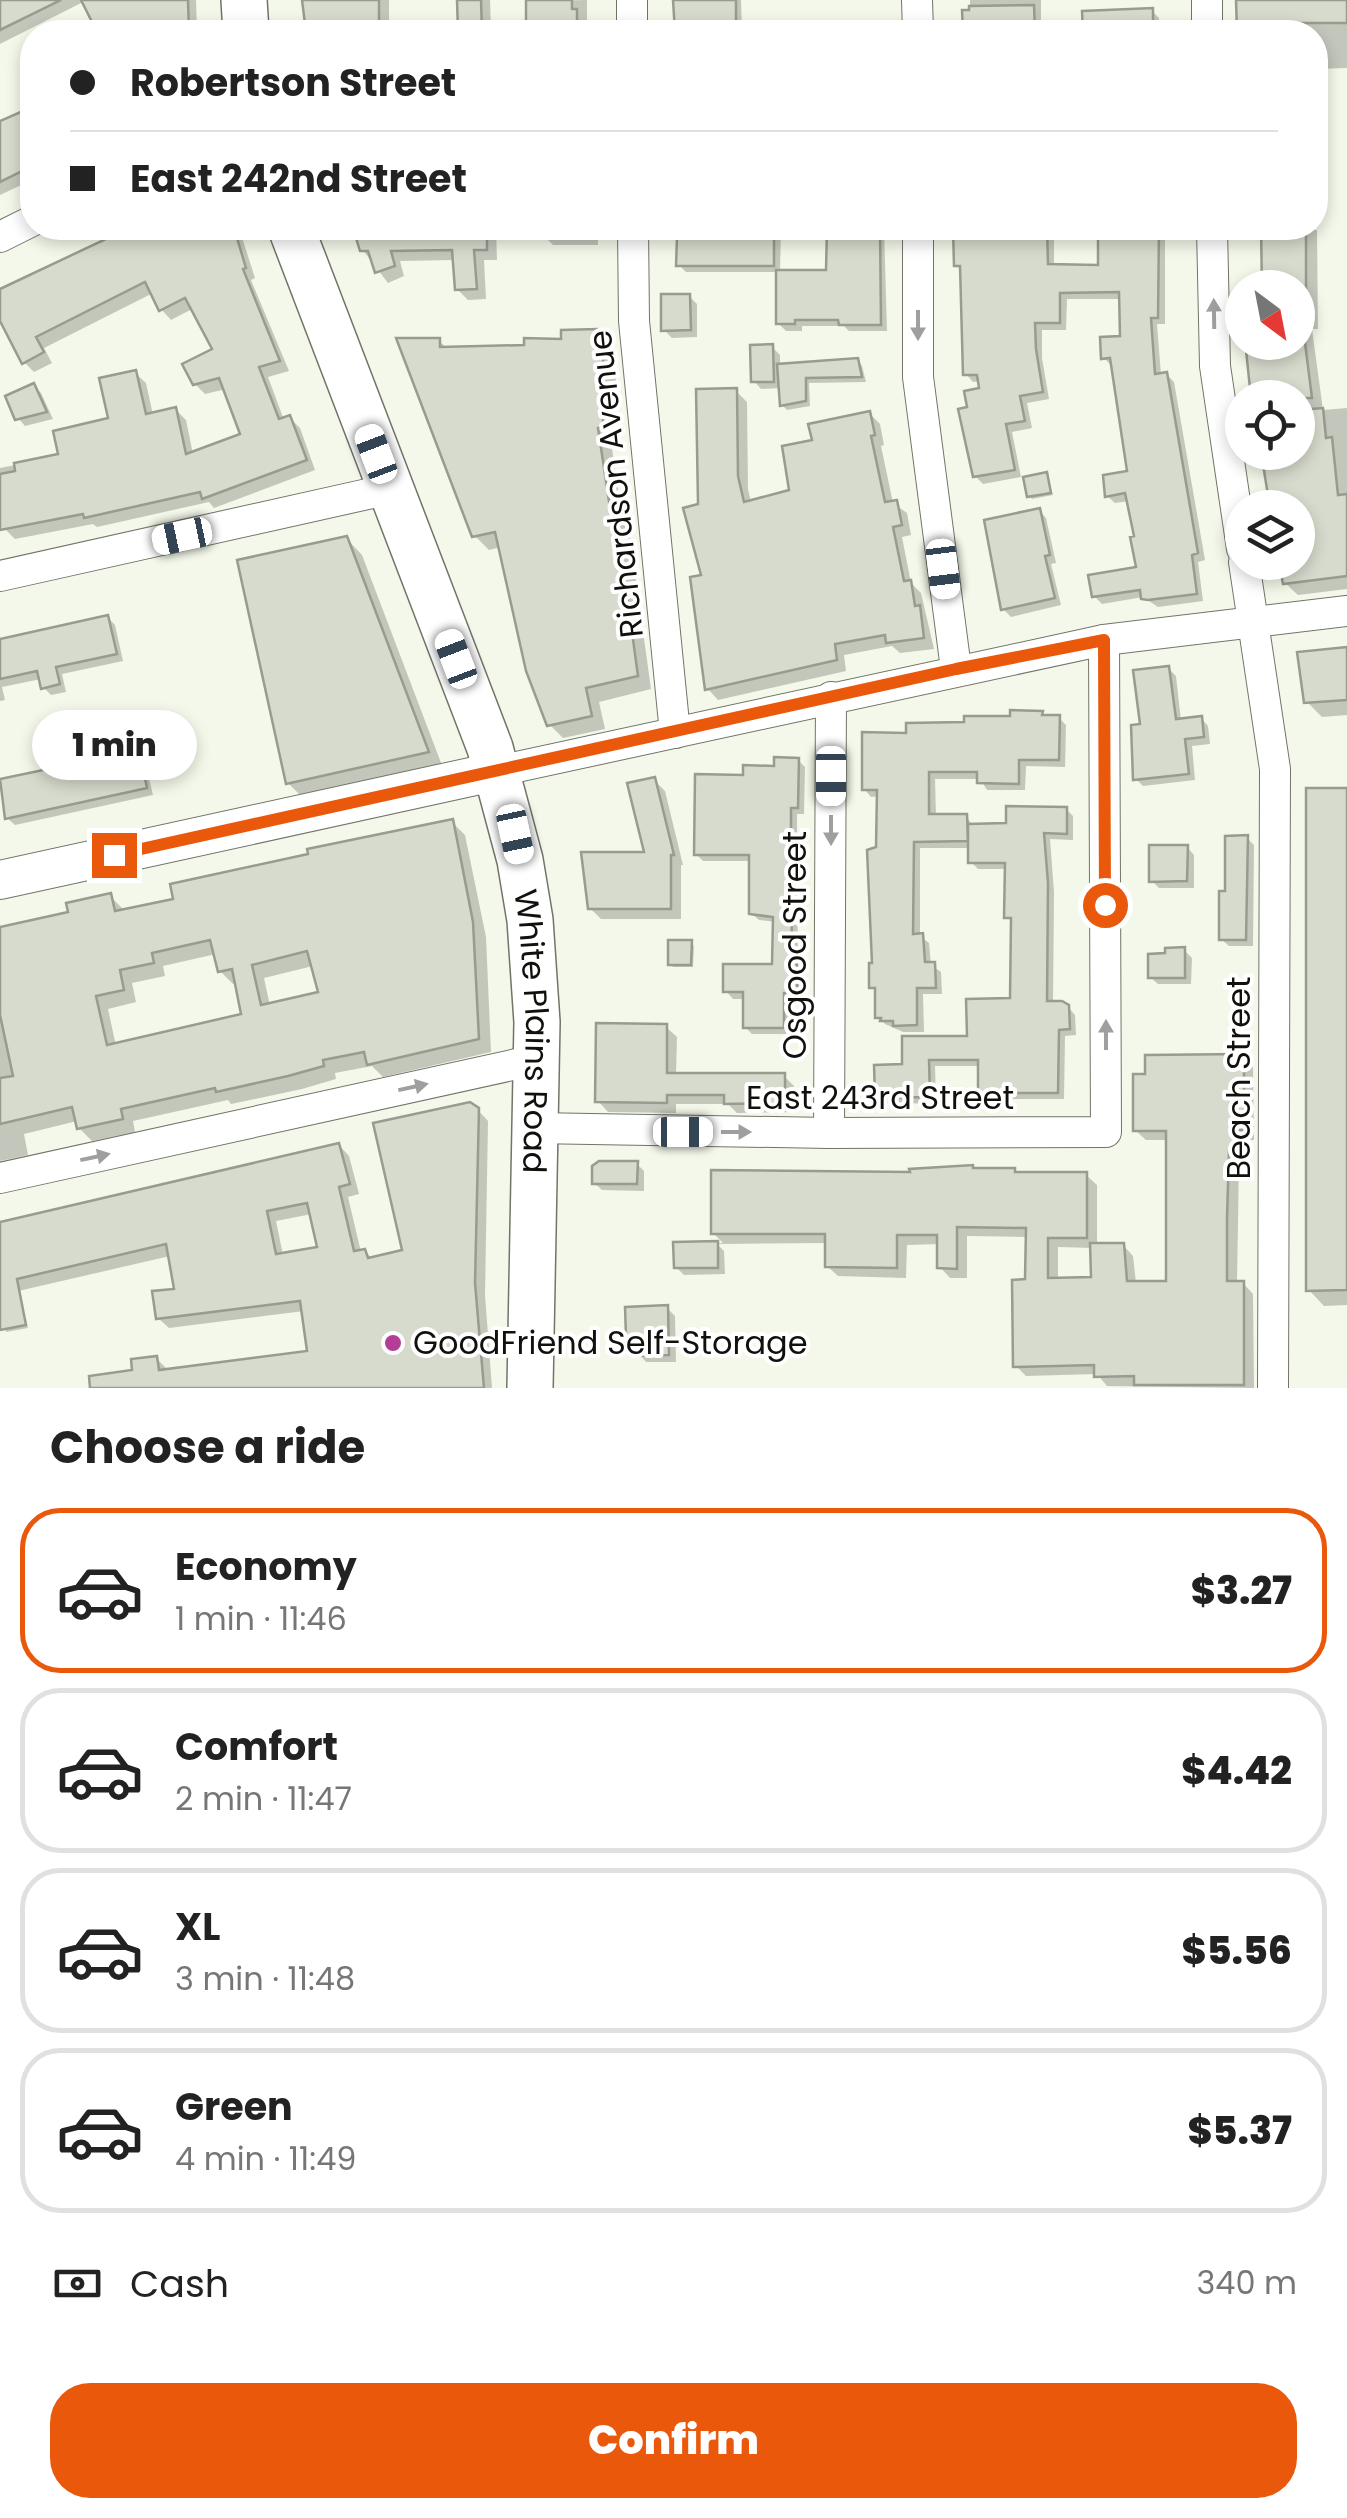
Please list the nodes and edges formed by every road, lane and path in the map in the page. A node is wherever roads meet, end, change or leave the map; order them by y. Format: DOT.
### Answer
graph roads {
  1 [pos="296,240"];
  2 [pos="634,240"];
  3 [pos="918,240"];
  4 [pos="1212,240"];
  5 [pos="390,490"];
  6 [pos="1233,490"];
  7 [pos="0,576"];
  8 [pos="1247,580"];
  9 [pos="1347,611"];
  10 [pos="1253,622"];
  11 [pos="1104,640"];
  12 [pos="956,669"];
  13 [pos="831,698"];
  14 [pos="675,732"];
  15 [pos="498,771"];
  16 [pos="0,880"];
  17 [pos="536,1060"];
  18 [pos="534,1128"];
  19 [pos="829,1133"];
  20 [pos="0,1178"];
  21 [pos="530,1388"];
  22 [pos="1273,1388"];
  1 -- 5 [label="main road, White Plains Road"];
  2 -- 14 [label="street, Richardson Avenue"];
  3 -- 12 [label="street, one-way"];
  6 -- 4 [label="street, one-way"];
  5 -- 7 [label="street"];
  5 -- 15 [label="main road, White Plains Road"];
  8 -- 10 [label="street, Beach Street"];
  9 -- 10 [label="street"];
  10 -- 11 [label="street"];
  10 -- 22 [label="street, Beach Street"];
  11 -- 12 [label="street"];
  19 -- 11 [label="street, East 243rd Street, one-way"];
  12 -- 13 [label="street"];
  13 -- 14 [label="street"];
  13 -- 19 [label="street, Osgood Street, one-way"];
  14 -- 15 [label="street"];
  15 -- 16 [label="street"];
  15 -- 17 [label="main road, White Plains Road"];
  17 -- 18 [label="main road, White Plains Road"];
  20 -- 17 [label="street, one-way"];
  18 -- 19 [label="street, East 243rd Street, one-way"];
  18 -- 21 [label="main road, White Plains Road"];
}
